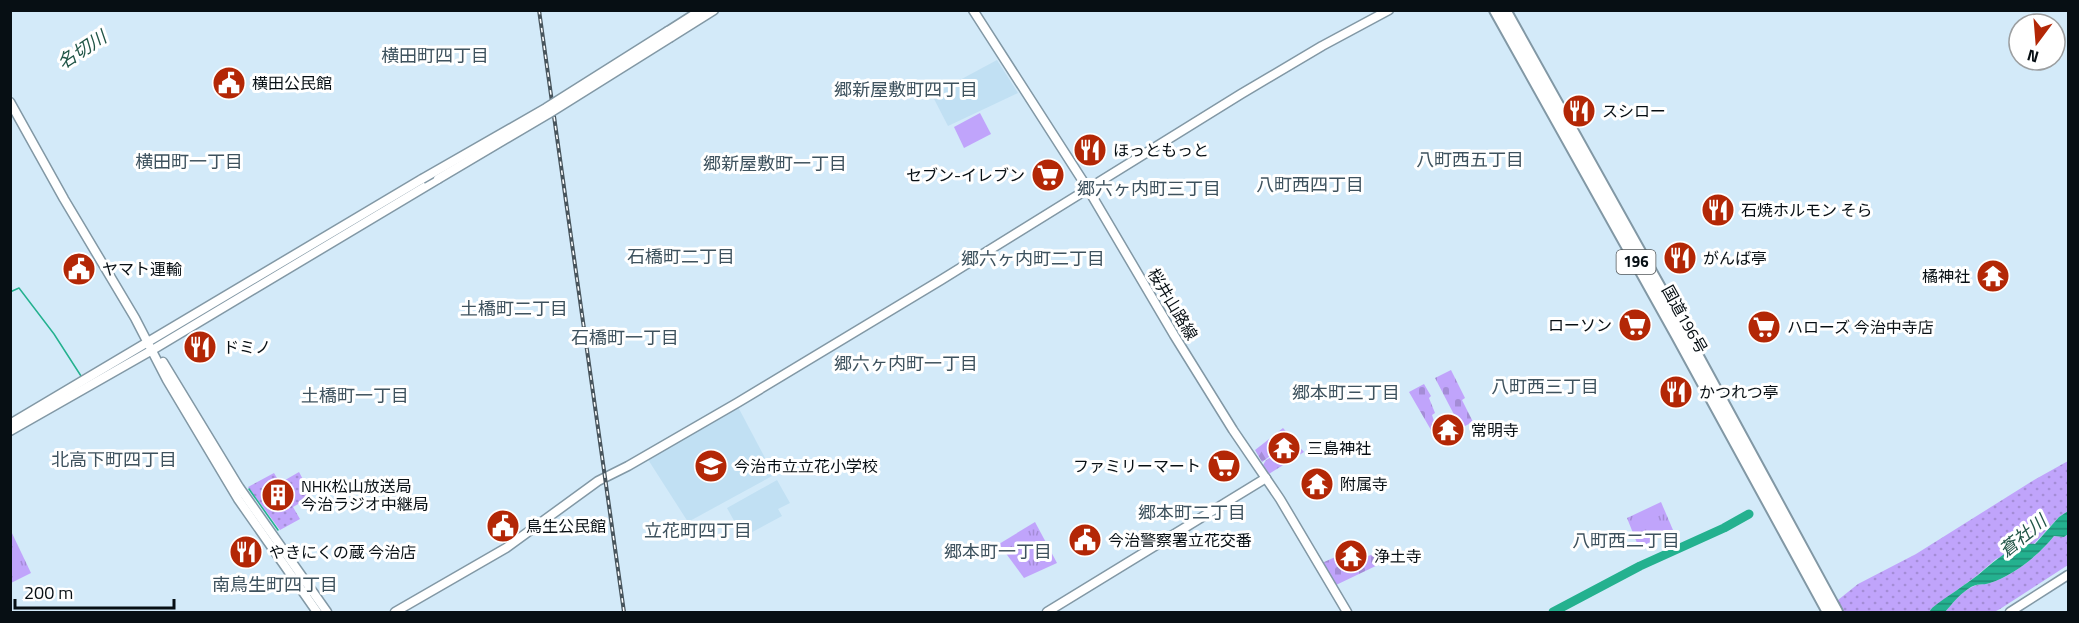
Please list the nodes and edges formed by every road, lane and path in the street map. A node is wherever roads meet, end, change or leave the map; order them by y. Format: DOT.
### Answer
graph roads {
  1 [pos="701,10"];
  2 [pos="714,10"];
  3 [pos="974,10"];
  4 [pos="1389,10"];
  5 [pos="1495,10"];
  6 [pos="1505,10"];
  7 [pos="669,34"];
  8 [pos="10,102"];
  9 [pos="1088,189"];
  10 [pos="152,347"];
  11 [pos="10,424"];
  12 [pos="10,431"];
  13 [pos="1266,478"];
  14 [pos="1779,512"];
  15 [pos="2068,575"];
  16 [pos="317,612"];
  17 [pos="327,612"];
  18 [pos="395,612"];
  19 [pos="1047,612"];
  20 [pos="1347,612"];
  21 [pos="1828,612"];
  22 [pos="1837,612"];
  23 [pos="2010,612"];
  1 -- 7 [label="street"];
  2 -- 7 [label="street"];
  3 -- 9 [label="street, 桜井山路線"];
  4 -- 9 [label="street"];
  5 -- 14 [label="highway, 国道196号 / 196"];
  6 -- 14 [label="highway, 国道196号 / 196"];
  7 -- 10 [label="street, bridge"];
  7 -- 10 [label="street, bridge"];
  8 -- 10 [label="street"];
  9 -- 13 [label="street, 桜井山路線"];
  9 -- 18 [label="street"];
  10 -- 11 [label="street"];
  10 -- 12 [label="street"];
  10 -- 16 [label="street"];
  10 -- 17 [label="street"];
  13 -- 19 [label="street"];
  13 -- 20 [label="street, 桜井山路線"];
  14 -- 21 [label="highway, 国道196号 / 196"];
  14 -- 22 [label="highway, 国道196号 / 196"];
  15 -- 23 [label="street"];
}
